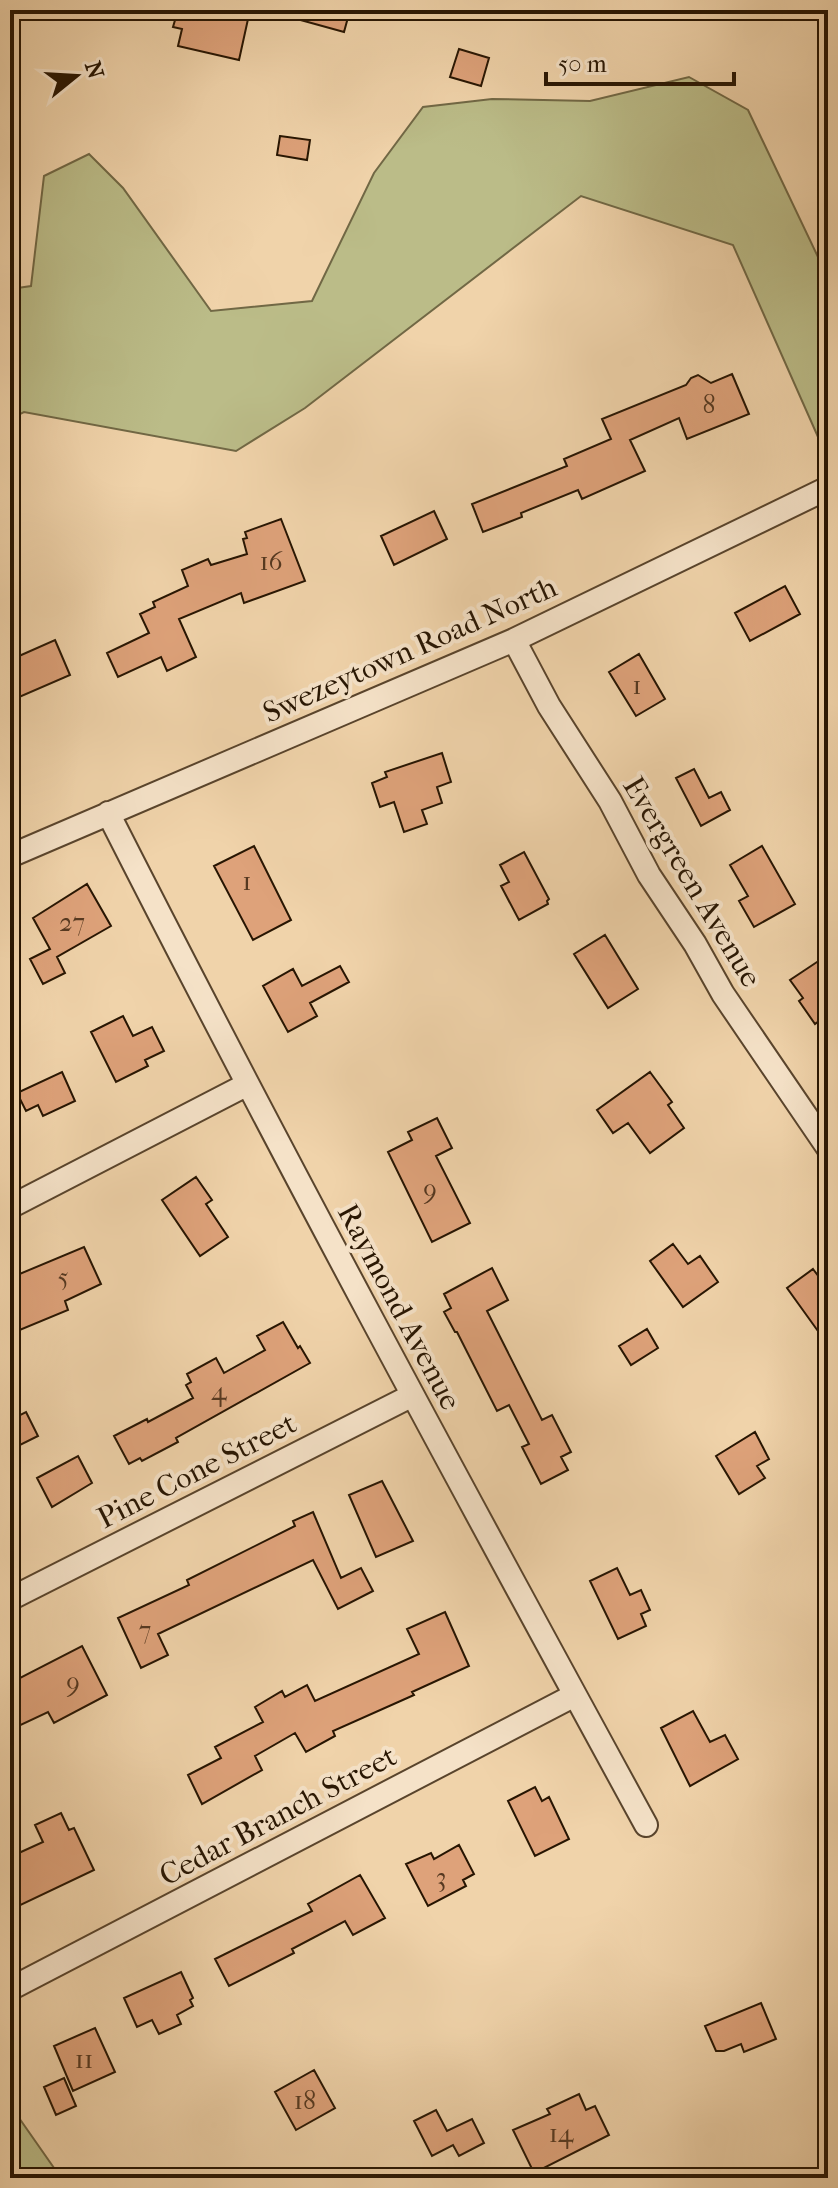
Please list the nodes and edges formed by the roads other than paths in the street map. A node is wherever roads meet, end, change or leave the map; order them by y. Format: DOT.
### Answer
graph roads {
  1 [pos="828,488"];
  2 [pos="514,640"];
  3 [pos="108,813"];
  4 [pos="10,856"];
  5 [pos="246,1085"];
  6 [pos="828,1148"];
  7 [pos="10,1207"];
  8 [pos="411,1396"];
  9 [pos="10,1599"];
  10 [pos="575,1695"];
  11 [pos="646,1825"];
  12 [pos="10,1989"];
  1 -- 2 [label="street, Swezeytown Road North"];
  2 -- 3 [label="street, Swezeytown Road North"];
  2 -- 6 [label="street, Evergreen Avenue"];
  3 -- 4 [label="street, Swezeytown Road North"];
  3 -- 5 [label="street, Raymond Avenue"];
  5 -- 7 [label="street"];
  5 -- 8 [label="street, Raymond Avenue"];
  8 -- 9 [label="street, Pine Cone Street"];
  8 -- 10 [label="street, Raymond Avenue"];
  10 -- 11 [label="street, Raymond Avenue"];
  10 -- 12 [label="street, Cedar Branch Street"];
}
